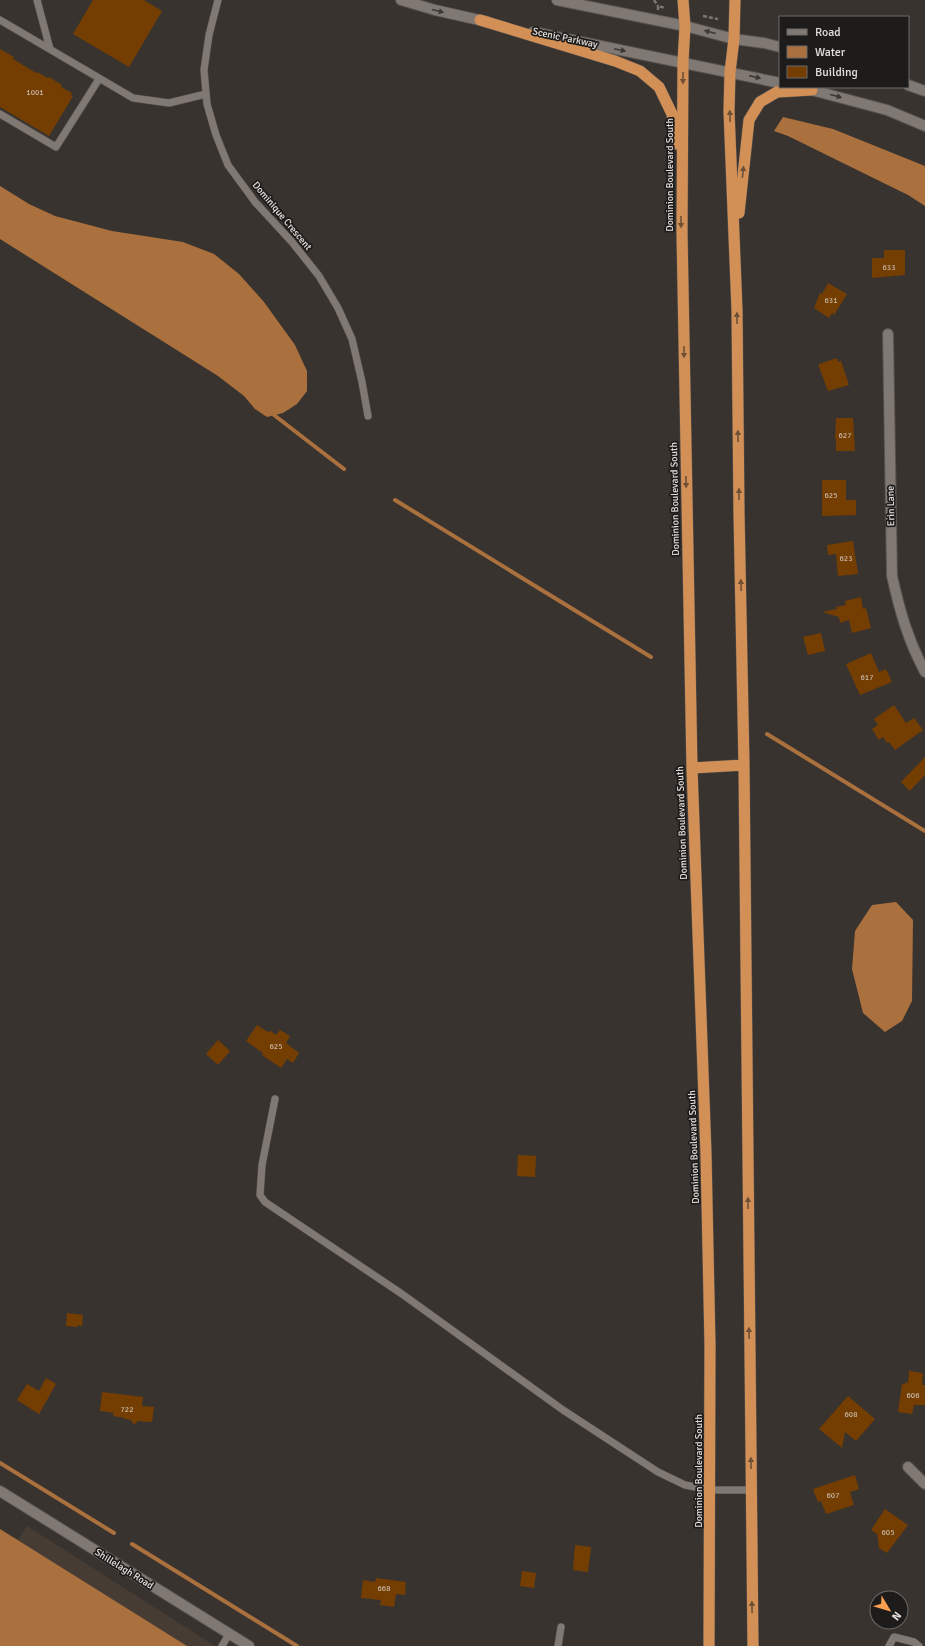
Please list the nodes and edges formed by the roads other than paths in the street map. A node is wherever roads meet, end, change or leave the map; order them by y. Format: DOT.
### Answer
graph roads {
  1 [pos="37,0"];
  2 [pos="218,0"];
  3 [pos="401,0"];
  4 [pos="557,0"];
  5 [pos="683,0"];
  6 [pos="735,0"];
  7 [pos="0,20"];
  8 [pos="480,20"];
  9 [pos="685,26"];
  10 [pos="734,39"];
  11 [pos="779,47"];
  12 [pos="50,49"];
  13 [pos="683,62"];
  14 [pos="730,72"];
  15 [pos="99,79"];
  16 [pos="779,83"];
  17 [pos="909,85"];
  18 [pos="803,88"];
  19 [pos="812,90"];
  20 [pos="925,91"];
  21 [pos="206,94"];
  22 [pos="0,114"];
  23 [pos="925,126"];
  24 [pos="681,200"];
  25 [pos="734,253"];
  26 [pos="888,334"];
  27 [pos="368,416"];
  28 [pos="925,672"];
  29 [pos="744,765"];
  30 [pos="692,768"];
  31 [pos="275,1100"];
  32 [pos="908,1467"];
  33 [pos="925,1484"];
  34 [pos="711,1490"];
  35 [pos="751,1490"];
  36 [pos="0,1491"];
  37 [pos="561,1627"];
  38 [pos="229,1634"];
  39 [pos="222,1646"];
  40 [pos="249,1646"];
  41 [pos="558,1646"];
  42 [pos="709,1646"];
  43 [pos="753,1646"];
  44 [pos="889,1646"];
  45 [pos="919,1646"];
  1 -- 12 [label="lane"];
  2 -- 21 [label="lane, Dominique Crescent"];
  3 -- 8 [label="street, Scenic Parkway, one-way"];
  4 -- 9 [label="street"];
  5 -- 9 [label="highway, Dominion Boulevard South"];
  6 -- 10 [label="highway"];
  7 -- 12 [label="lane"];
  8 -- 13 [label="street, Scenic Parkway, one-way"];
  8 -- 24 [label="highway"];
  10 -- 9 [label="street, one-way"];
  9 -- 13 [label="highway, Dominion Boulevard South"];
  10 -- 11 [label="street"];
  10 -- 14 [label="highway"];
  12 -- 15 [label="lane"];
  13 -- 14 [label="street, Scenic Parkway"];
  13 -- 24 [label="highway, Dominion Boulevard South, one-way"];
  14 -- 16 [label="street, Scenic Parkway, one-way"];
  25 -- 14 [label="highway, one-way"];
  15 -- 21 [label="lane"];
  15 -- 22 [label="lane"];
  17 -- 20 [label="street"];
  18 -- 19 [label="street"];
  19 -- 23 [label="street, one-way"];
  25 -- 19 [label="highway, one-way"];
  21 -- 27 [label="lane, Dominique Crescent"];
  24 -- 30 [label="highway, Dominion Boulevard South, one-way"];
  29 -- 25 [label="highway, one-way"];
  26 -- 28 [label="street, Erin Lane"];
  29 -- 30 [label="highway"];
  35 -- 29 [label="highway, one-way"];
  30 -- 34 [label="highway, Dominion Boulevard South"];
  31 -- 34 [label="lane"];
  32 -- 33 [label="street"];
  34 -- 35 [label="lane"];
  34 -- 42 [label="highway, Dominion Boulevard South"];
  43 -- 35 [label="highway, one-way"];
  36 -- 38 [label="street, Shillelagh Road"];
  37 -- 41 [label="lane"];
  38 -- 39 [label="lane"];
  38 -- 40 [label="street, Shillelagh Road"];
  44 -- 45 [label="lane"];
}
